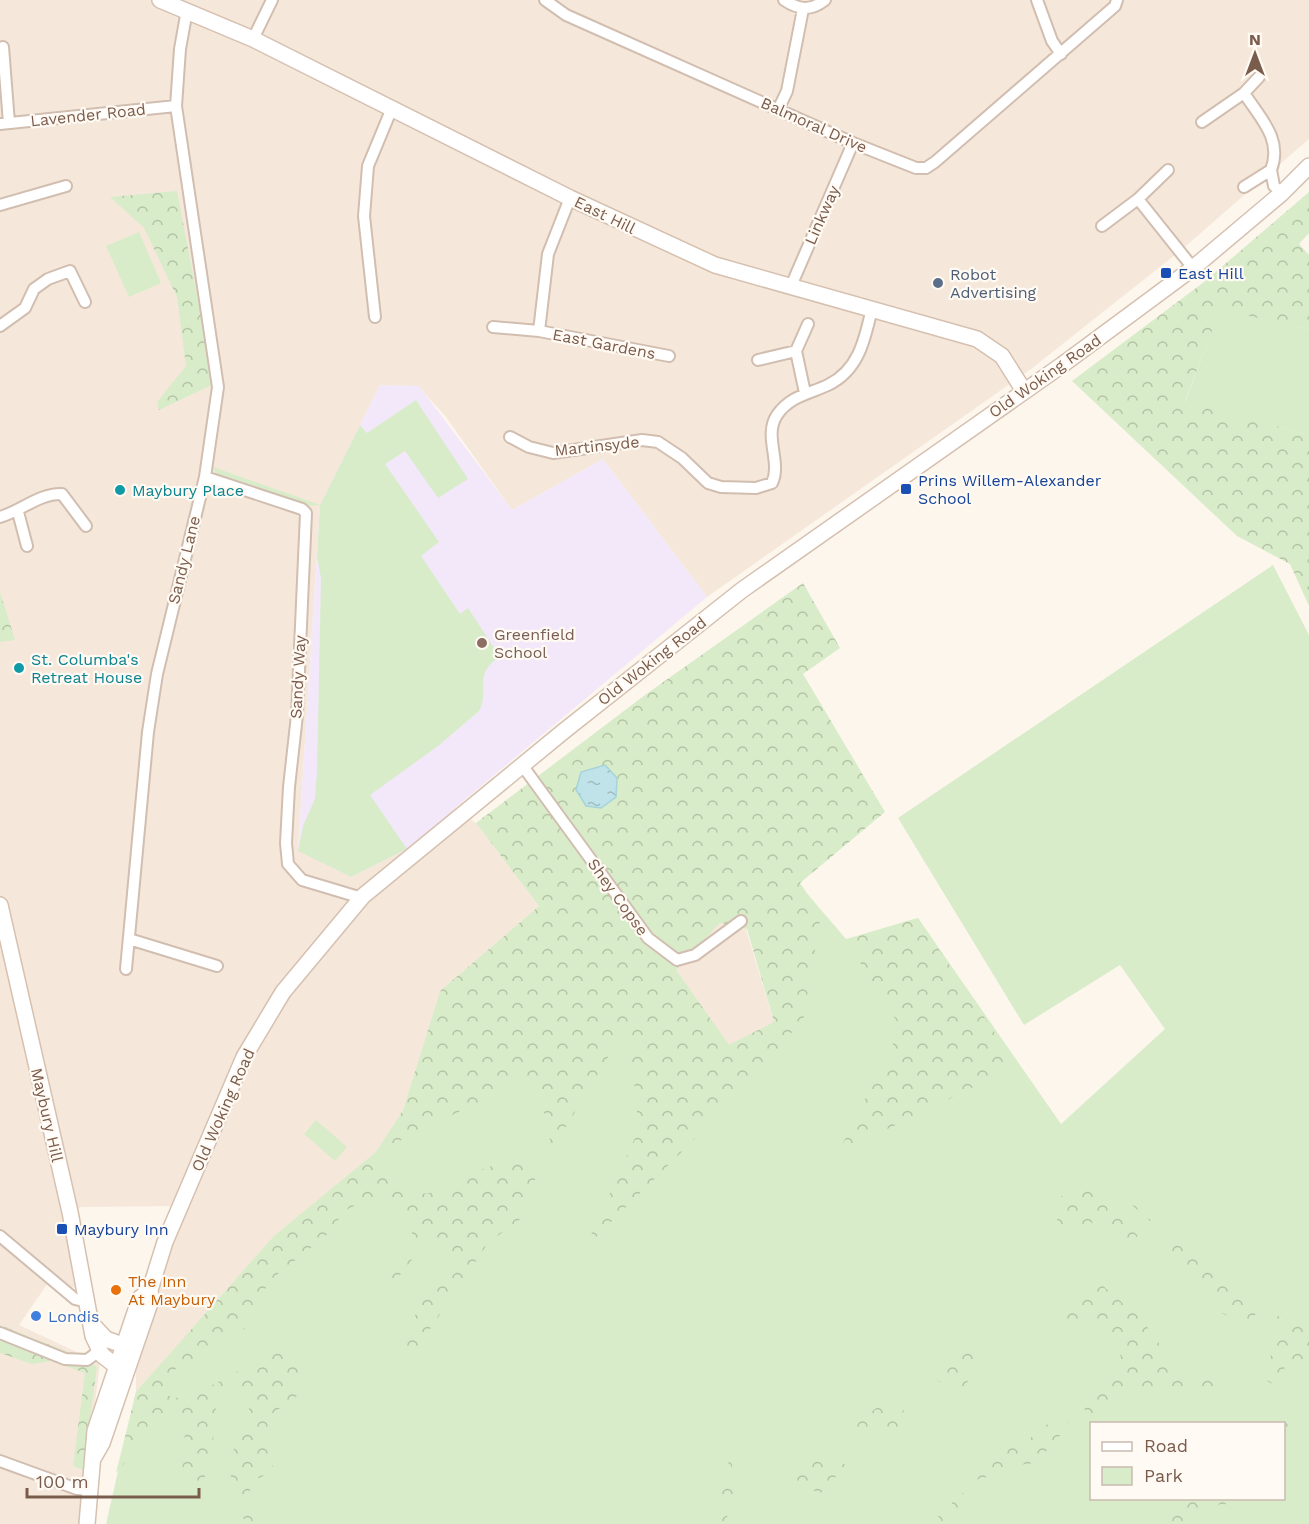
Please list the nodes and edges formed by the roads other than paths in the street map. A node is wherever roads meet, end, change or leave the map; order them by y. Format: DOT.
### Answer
graph roads {
  1 [pos="160,0"];
  2 [pos="272,0"];
  3 [pos="545,0"];
  4 [pos="784,0"];
  5 [pos="825,0"];
  6 [pos="1037,0"];
  7 [pos="1117,0"];
  8 [pos="182,5"];
  9 [pos="803,9"];
  10 [pos="253,39"];
  11 [pos="3,47"];
  12 [pos="1061,54"];
  13 [pos="1259,77"];
  14 [pos="1244,93"];
  15 [pos="176,106"];
  16 [pos="392,108"];
  17 [pos="778,110"];
  18 [pos="1202,123"];
  19 [pos="5,124"];
  20 [pos="853,143"];
  21 [pos="1309,166"];
  22 [pos="1168,170"];
  23 [pos="1271,170"];
  24 [pos="66,186"];
  25 [pos="1244,187"];
  26 [pos="1282,193"];
  27 [pos="570,198"];
  28 [pos="1138,199"];
  29 [pos="0,205"];
  30 [pos="1102,226"];
  31 [pos="1193,268"];
  32 [pos="791,286"];
  33 [pos="85,302"];
  34 [pos="872,308"];
  35 [pos="375,317"];
  36 [pos="808,324"];
  37 [pos="0,326"];
  38 [pos="493,327"];
  39 [pos="539,331"];
  40 [pos="796,351"];
  41 [pos="669,356"];
  42 [pos="758,360"];
  43 [pos="1024,391"];
  44 [pos="805,393"];
  45 [pos="510,437"];
  46 [pos="204,477"];
  47 [pos="18,512"];
  48 [pos="0,517"];
  49 [pos="86,526"];
  50 [pos="27,546"];
  51 [pos="522,765"];
  52 [pos="362,898"];
  53 [pos="0,905"];
  54 [pos="741,921"];
  55 [pos="129,939"];
  56 [pos="217,966"];
  57 [pos="126,969"];
  58 [pos="0,1236"];
  59 [pos="87,1302"];
  60 [pos="93,1325"];
  61 [pos="0,1333"];
  62 [pos="128,1348"];
  63 [pos="99,1351"];
  64 [pos="121,1368"];
  65 [pos="0,1461"];
  66 [pos="89,1490"];
  67 [pos="87,1524"];
  1 -- 8 [label="main road, East Hill"];
  2 -- 10 [label="street"];
  3 -- 17 [label="street, Balmoral Drive"];
  4 -- 9 [label="street"];
  5 -- 9 [label="street"];
  6 -- 12 [label="street"];
  7 -- 12 [label="street, Balmoral Drive"];
  8 -- 10 [label="main road, East Hill"];
  8 -- 15 [label="street, Sandy Lane"];
  9 -- 17 [label="street"];
  10 -- 16 [label="main road, East Hill"];
  11 -- 19 [label="street"];
  12 -- 20 [label="street, Balmoral Drive"];
  13 -- 14 [label="street"];
  14 -- 18 [label="street"];
  14 -- 23 [label="street"];
  15 -- 19 [label="street, Lavender Road"];
  15 -- 46 [label="street, Sandy Lane"];
  16 -- 27 [label="main road, East Hill"];
  16 -- 35 [label="street"];
  17 -- 20 [label="street, Balmoral Drive"];
  20 -- 32 [label="street, Linkway"];
  21 -- 26 [label="main road, Old Woking Road"];
  22 -- 28 [label="street"];
  23 -- 25 [label="street"];
  23 -- 26 [label="street"];
  24 -- 29 [label="street"];
  26 -- 31 [label="main road, Old Woking Road"];
  27 -- 32 [label="main road, East Hill"];
  27 -- 39 [label="street, East Gardens"];
  28 -- 30 [label="street"];
  28 -- 31 [label="street"];
  31 -- 43 [label="main road, Old Woking Road"];
  32 -- 34 [label="main road, East Hill"];
  33 -- 37 [label="street"];
  34 -- 43 [label="main road, East Hill"];
  34 -- 44 [label="street, Martinsyde"];
  36 -- 40 [label="street"];
  38 -- 39 [label="street, East Gardens"];
  39 -- 41 [label="street, East Gardens"];
  40 -- 42 [label="street"];
  40 -- 44 [label="street"];
  43 -- 51 [label="main road, Old Woking Road"];
  44 -- 45 [label="street, Martinsyde"];
  46 -- 52 [label="street, Sandy Way"];
  46 -- 55 [label="street, Sandy Lane"];
  47 -- 48 [label="street"];
  47 -- 49 [label="street"];
  47 -- 50 [label="street"];
  51 -- 52 [label="main road, Old Woking Road"];
  51 -- 54 [label="street, Shey Copse"];
  52 -- 62 [label="main road, Old Woking Road"];
  53 -- 59 [label="main road, Maybury Hill"];
  55 -- 56 [label="street"];
  55 -- 57 [label="street, Sandy Lane"];
  58 -- 59 [label="street"];
  59 -- 60 [label="main road, Maybury Hill"];
  60 -- 62 [label="main road"];
  60 -- 63 [label="main road, Maybury Hill"];
  61 -- 63 [label="street"];
  62 -- 64 [label="main road, Old Woking Road"];
  63 -- 64 [label="main road"];
  64 -- 66 [label="main road, Old Woking Road"];
  65 -- 66 [label="street"];
  66 -- 67 [label="main road, Old Woking Road"];
}
